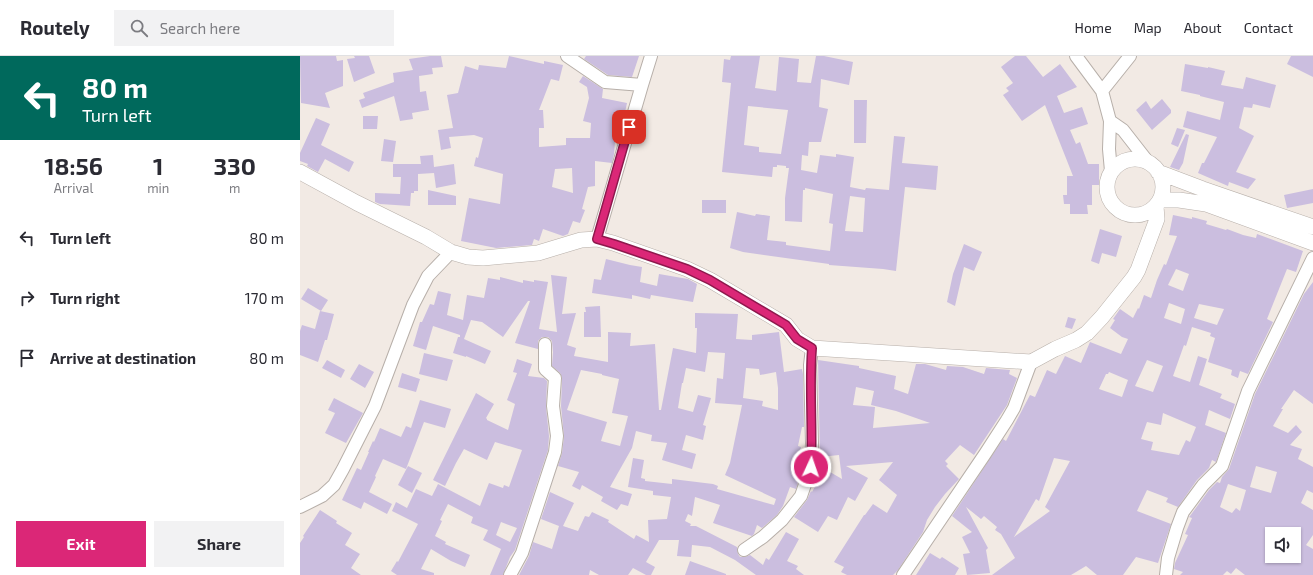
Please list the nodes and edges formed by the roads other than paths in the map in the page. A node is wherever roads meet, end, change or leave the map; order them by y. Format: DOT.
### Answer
graph roads {
  1 [pos="567,56"];
  2 [pos="651,56"];
  3 [pos="1076,56"];
  4 [pos="1130,56"];
  5 [pos="642,84"];
  6 [pos="1102,91"];
  7 [pos="1110,121"];
  8 [pos="1153,167"];
  9 [pos="1111,171"];
  10 [pos="300,172"];
  11 [pos="1158,203"];
  12 [pos="1136,216"];
  13 [pos="1313,227"];
  14 [pos="597,239"];
  15 [pos="1148,240"];
  16 [pos="1313,243"];
  17 [pos="451,252"];
  18 [pos="1313,258"];
  19 [pos="545,344"];
  20 [pos="812,348"];
  21 [pos="1031,362"];
  22 [pos="300,507"];
  23 [pos="744,550"];
  24 [pos="510,575"];
  25 [pos="903,575"];
  26 [pos="1166,575"];
  1 -- 5 [label="street"];
  2 -- 5 [label="street"];
  3 -- 6 [label="street"];
  4 -- 6 [label="street"];
  5 -- 14 [label="street"];
  6 -- 7 [label="street"];
  7 -- 8 [label="street"];
  7 -- 9 [label="street"];
  8 -- 9 [label="main road"];
  8 -- 11 [label="main road"];
  8 -- 13 [label="main road"];
  9 -- 12 [label="main road"];
  10 -- 17 [label="main road"];
  11 -- 12 [label="main road"];
  11 -- 15 [label="main road"];
  11 -- 16 [label="main road"];
  12 -- 15 [label="main road"];
  14 -- 17 [label="main road"];
  14 -- 20 [label="main road"];
  15 -- 21 [label="main road"];
  17 -- 22 [label="street"];
  18 -- 26 [label="street"];
  19 -- 24 [label="street"];
  20 -- 21 [label="main road"];
  20 -- 23 [label="street"];
  21 -- 25 [label="street"];
}
